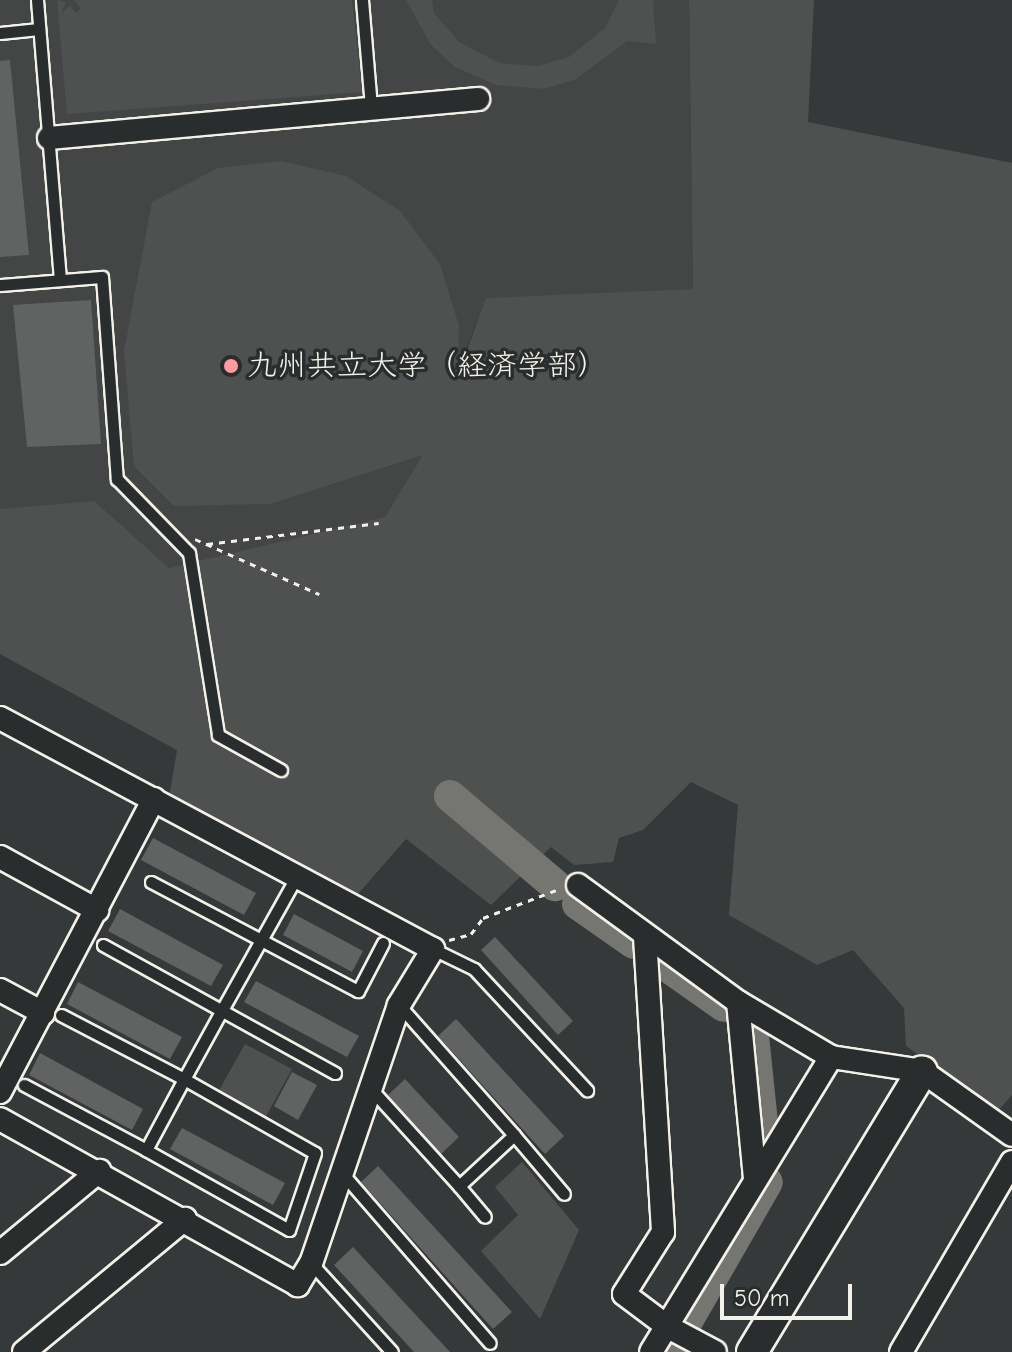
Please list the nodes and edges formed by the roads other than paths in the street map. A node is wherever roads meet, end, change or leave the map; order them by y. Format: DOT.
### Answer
graph roads {
  1 [pos="37,0"];
  2 [pos="362,0"];
  3 [pos="39,29"];
  4 [pos="0,33"];
  5 [pos="478,99"];
  6 [pos="371,108"];
  7 [pos="49,138"];
  8 [pos="60,279"];
  9 [pos="0,285"];
  10 [pos="0,718"];
  11 [pos="281,770"];
  12 [pos="154,799"];
  13 [pos="0,857"];
  14 [pos="297,875"];
  15 [pos="151,882"];
  16 [pos="578,885"];
  17 [pos="97,910"];
  18 [pos="645,937"];
  19 [pos="261,940"];
  20 [pos="383,943"];
  21 [pos="103,945"];
  22 [pos="433,949"];
  23 [pos="0,990"];
  24 [pos="738,1002"];
  25 [pos="399,1005"];
  26 [pos="222,1010"];
  27 [pos="52,1014"];
  28 [pos="831,1057"];
  29 [pos="922,1071"];
  30 [pos="335,1073"];
  31 [pos="184,1079"];
  32 [pos="24,1085"];
  33 [pos="372,1090"];
  34 [pos="587,1090"];
  35 [pos="0,1092"];
  36 [pos="0,1119"];
  37 [pos="514,1135"];
  38 [pos="1012,1135"];
  39 [pos="146,1150"];
  40 [pos="1012,1162"];
  41 [pos="99,1171"];
  42 [pos="342,1172"];
  43 [pos="755,1179"];
  44 [pos="459,1186"];
  45 [pos="564,1194"];
  46 [pos="485,1217"];
  47 [pos="185,1219"];
  48 [pos="0,1253"];
  49 [pos="311,1263"];
  50 [pos="668,1327"];
  51 [pos="490,1343"];
  52 [pos="910,1349"];
  53 [pos="24,1352"];
  54 [pos="392,1352"];
  55 [pos="651,1352"];
  56 [pos="715,1352"];
  57 [pos="752,1352"];
  1 -- 3 [label="lane"];
  2 -- 6 [label="lane"];
  3 -- 4 [label="lane"];
  3 -- 7 [label="lane"];
  5 -- 6 [label="street"];
  6 -- 7 [label="street"];
  7 -- 8 [label="lane"];
  8 -- 9 [label="lane"];
  8 -- 11 [label="lane"];
  10 -- 12 [label="street"];
  12 -- 14 [label="street"];
  12 -- 17 [label="street"];
  13 -- 17 [label="street"];
  14 -- 19 [label="lane"];
  14 -- 22 [label="street"];
  15 -- 19 [label="lane"];
  16 -- 18 [label="street"];
  17 -- 27 [label="street"];
  18 -- 24 [label="street"];
  18 -- 50 [label="street"];
  19 -- 20 [label="lane"];
  19 -- 26 [label="lane"];
  21 -- 26 [label="lane"];
  22 -- 25 [label="street"];
  22 -- 34 [label="lane"];
  23 -- 27 [label="street"];
  24 -- 28 [label="street"];
  24 -- 43 [label="street"];
  25 -- 33 [label="street"];
  25 -- 37 [label="lane"];
  26 -- 30 [label="lane"];
  26 -- 31 [label="lane"];
  27 -- 31 [label="lane"];
  27 -- 35 [label="street"];
  28 -- 29 [label="street"];
  28 -- 43 [label="street"];
  29 -- 38 [label="street"];
  29 -- 57 [label="street"];
  31 -- 39 [label="lane"];
  31 -- 39 [label="lane"];
  32 -- 39 [label="lane"];
  33 -- 42 [label="street"];
  33 -- 44 [label="lane"];
  36 -- 41 [label="street"];
  37 -- 44 [label="lane"];
  37 -- 45 [label="lane"];
  40 -- 52 [label="street"];
  41 -- 47 [label="street"];
  41 -- 48 [label="street"];
  42 -- 49 [label="street"];
  42 -- 51 [label="lane"];
  43 -- 50 [label="street"];
  44 -- 46 [label="lane"];
  47 -- 49 [label="street"];
  47 -- 53 [label="street"];
  49 -- 54 [label="lane"];
  50 -- 55 [label="street"];
  50 -- 56 [label="street"];
}
